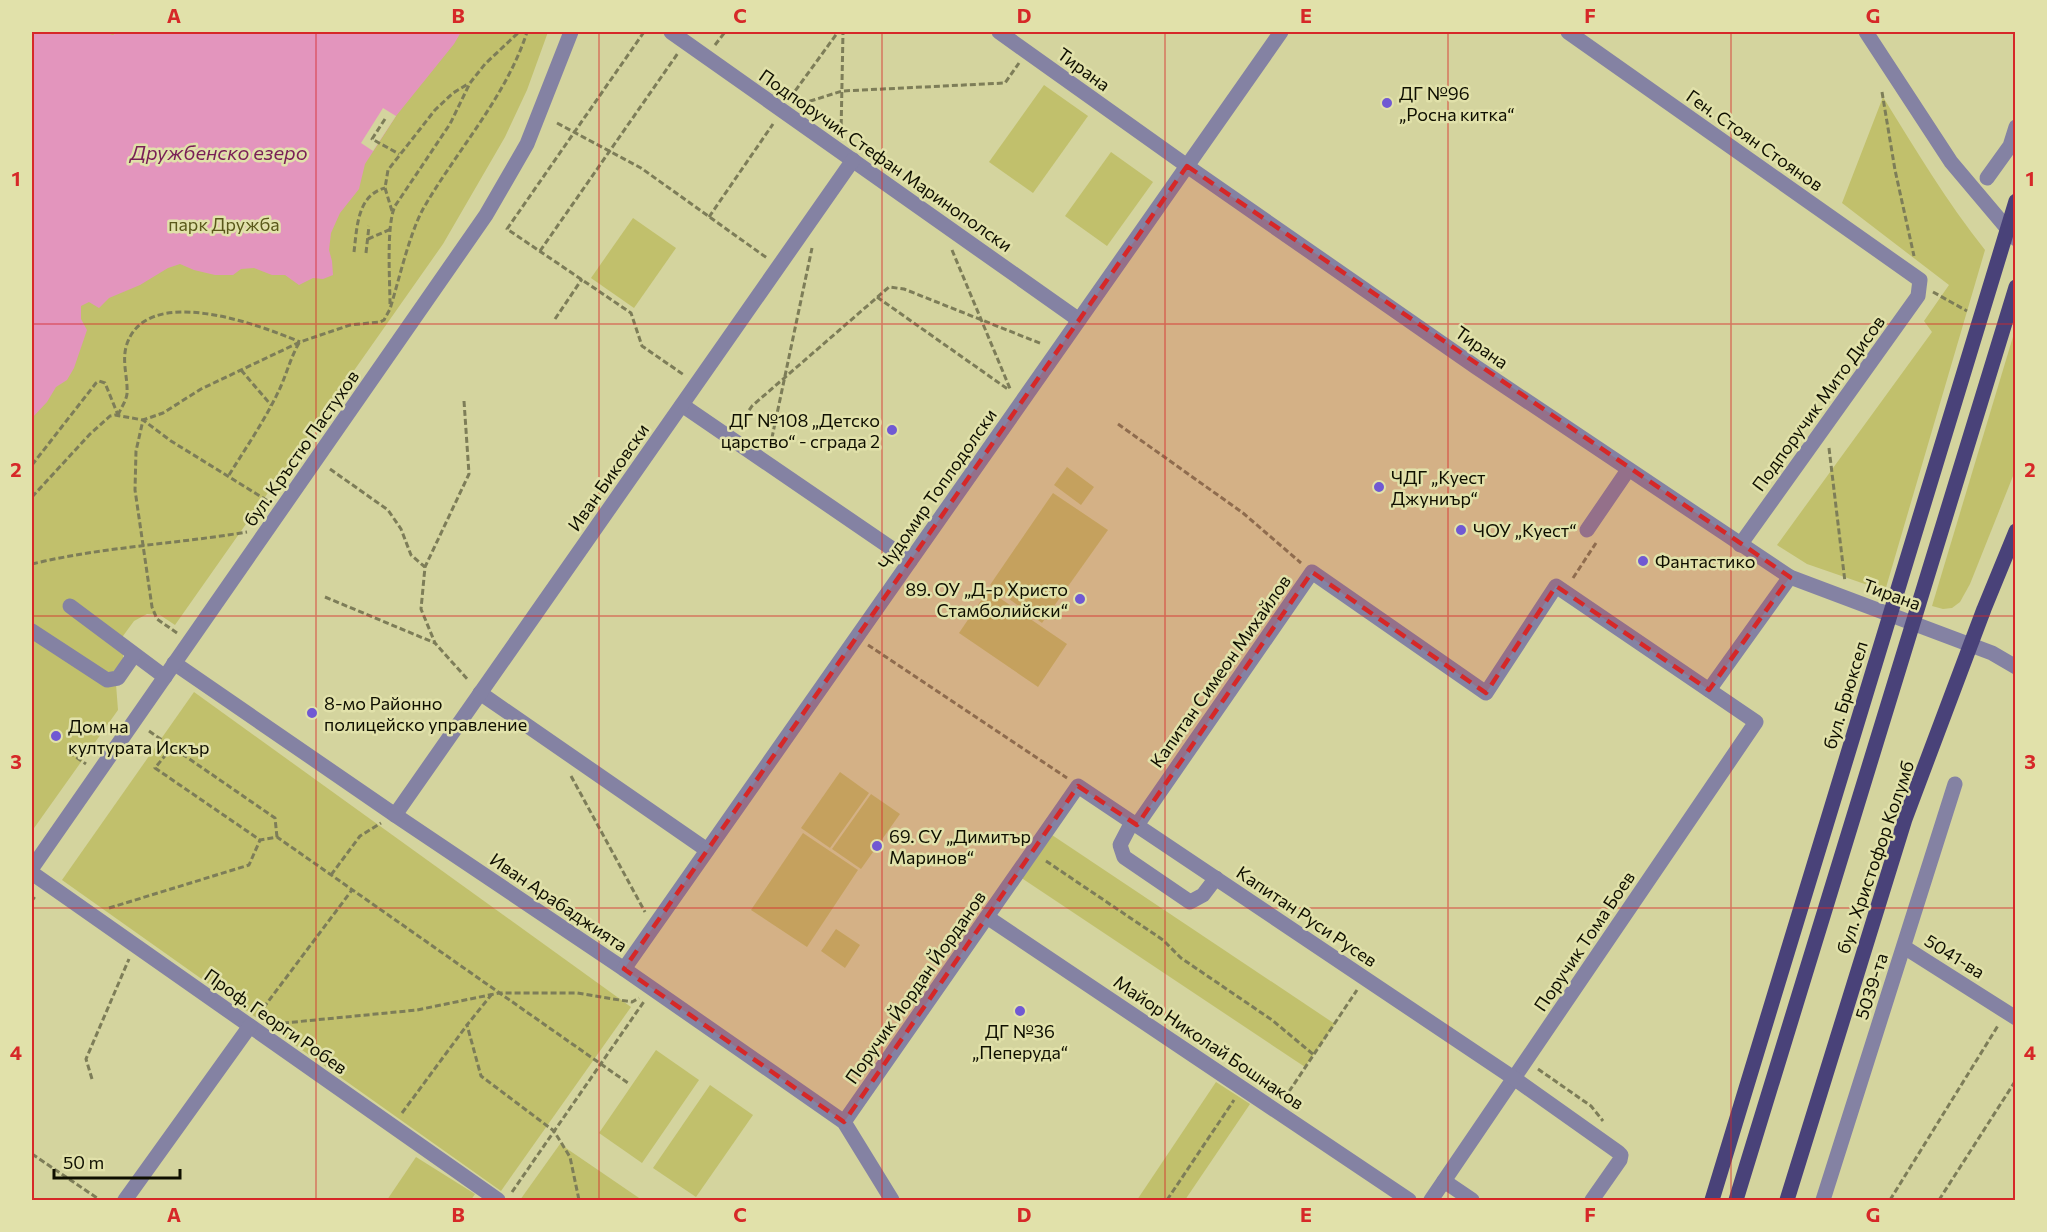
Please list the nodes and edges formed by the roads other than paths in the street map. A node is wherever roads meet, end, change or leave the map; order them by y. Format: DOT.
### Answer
graph roads {
  1 [pos="571,32"];
  2 [pos="671,32"];
  3 [pos="999,32"];
  4 [pos="1281,32"];
  5 [pos="1568,32"];
  6 [pos="1866,32"];
  7 [pos="2016,128"];
  8 [pos="853,160"];
  9 [pos="1187,166"];
  10 [pos="1987,178"];
  11 [pos="2016,201"];
  12 [pos="2016,239"];
  13 [pos="1920,280"];
  14 [pos="2016,287"];
  15 [pos="1079,320"];
  16 [pos="682,405"];
  17 [pos="1628,470"];
  18 [pos="1587,530"];
  19 [pos="2016,531"];
  20 [pos="1740,545"];
  21 [pos="910,561"];
  22 [pos="1790,578"];
  23 [pos="70,606"];
  24 [pos="32,631"];
  25 [pos="1971,644"];
  26 [pos="134,655"];
  27 [pos="174,663"];
  28 [pos="2016,667"];
  29 [pos="165,677"];
  30 [pos="1708,690"];
  31 [pos="480,693"];
  32 [pos="1955,784"];
  33 [pos="1078,786"];
  34 [pos="395,815"];
  35 [pos="1134,824"];
  36 [pos="707,850"];
  37 [pos="32,868"];
  38 [pos="32,873"];
  39 [pos="1216,878"];
  40 [pos="987,917"];
  41 [pos="1904,947"];
  42 [pos="624,969"];
  43 [pos="2011,1015"];
  44 [pos="250,1026"];
  45 [pos="1515,1079"];
  46 [pos="844,1122"];
  47 [pos="1444,1181"];
  48 [pos="125,1200"];
  49 [pos="498,1200"];
  50 [pos="892,1200"];
  51 [pos="1408,1200"];
  52 [pos="1431,1200"];
  53 [pos="1472,1200"];
  54 [pos="1592,1200"];
  55 [pos="1712,1200"];
  56 [pos="1737,1200"];
  57 [pos="1787,1200"];
  58 [pos="1824,1200"];
  1 -- 27 [label="street, бул. Кръстю Пастухов"];
  2 -- 8 [label="street, Подпоручик Стефан Маринополски"];
  3 -- 9 [label="street, Тирана"];
  4 -- 9 [label="street, Чудомир Топлодолски"];
  5 -- 13 [label="street, Ген. Стоян Стоянов"];
  6 -- 12 [label="street"];
  7 -- 10 [label="street"];
  8 -- 15 [label="street, Подпоручик Стефан Маринополски"];
  8 -- 16 [label="street, Иван Биковски"];
  9 -- 15 [label="street, Чудомир Топлодолски"];
  9 -- 17 [label="street, Тирана"];
  11 -- 55 [label="main road, бул. Брюксел, bridge"];
  13 -- 20 [label="street, Подпоручик Мито Дисов"];
  14 -- 56 [label="main road, bridge"];
  15 -- 21 [label="street, Чудомир Топлодолски"];
  16 -- 21 [label="street"];
  16 -- 31 [label="street, Иван Биковски"];
  17 -- 18 [label="street"];
  17 -- 20 [label="street, Тирана"];
  19 -- 25 [label="main road, бул. Христофор Колумб"];
  20 -- 22 [label="street, Тирана"];
  21 -- 36 [label="street, Чудомир Топлодолски"];
  22 -- 25 [label="street, Тирана"];
  22 -- 30 [label="street"];
  23 -- 26 [label="street"];
  24 -- 26 [label="street"];
  25 -- 28 [label="street, Тирана"];
  25 -- 57 [label="main road, бул. Христофор Колумб"];
  26 -- 29 [label="street"];
  27 -- 29 [label="street, бул. Кръстю Пастухов"];
  27 -- 34 [label="street, Иван Арабаджията"];
  29 -- 37 [label="street, бул. Кръстю Пастухов"];
  30 -- 35 [label="street, Капитан Симеон Михайлов"];
  30 -- 45 [label="street, Поручик Тома Боев"];
  31 -- 34 [label="street, Иван Биковски"];
  31 -- 36 [label="street"];
  32 -- 41 [label="street, 5039-та"];
  33 -- 35 [label="street, Капитан Руси Русев"];
  33 -- 40 [label="street, Поручик Йордан Йорданов"];
  34 -- 42 [label="street, Иван Арабаджията"];
  35 -- 39 [label="street, Капитан Руси Русев"];
  35 -- 39 [label="street, Капитан Симеон Михайлов"];
  36 -- 42 [label="street, Чудомир Топлодолски"];
  38 -- 44 [label="street, Проф. Георги Робев"];
  39 -- 45 [label="street, Капитан Руси Русев"];
  40 -- 46 [label="street, Поручик Йордан Йорданов"];
  40 -- 51 [label="street, Майор Николай Бошнаков"];
  41 -- 43 [label="street, 5041-ва"];
  41 -- 58 [label="street, 5039-та"];
  42 -- 46 [label="street, Иван Арабаджията"];
  44 -- 48 [label="street"];
  44 -- 49 [label="street, Проф. Георги Робев"];
  45 -- 47 [label="street, Поручик Тома Боев"];
  45 -- 54 [label="street, Капитан Руси Русев"];
  46 -- 50 [label="street, Иван Арабаджията"];
  47 -- 52 [label="street"];
  47 -- 53 [label="street"];
}
